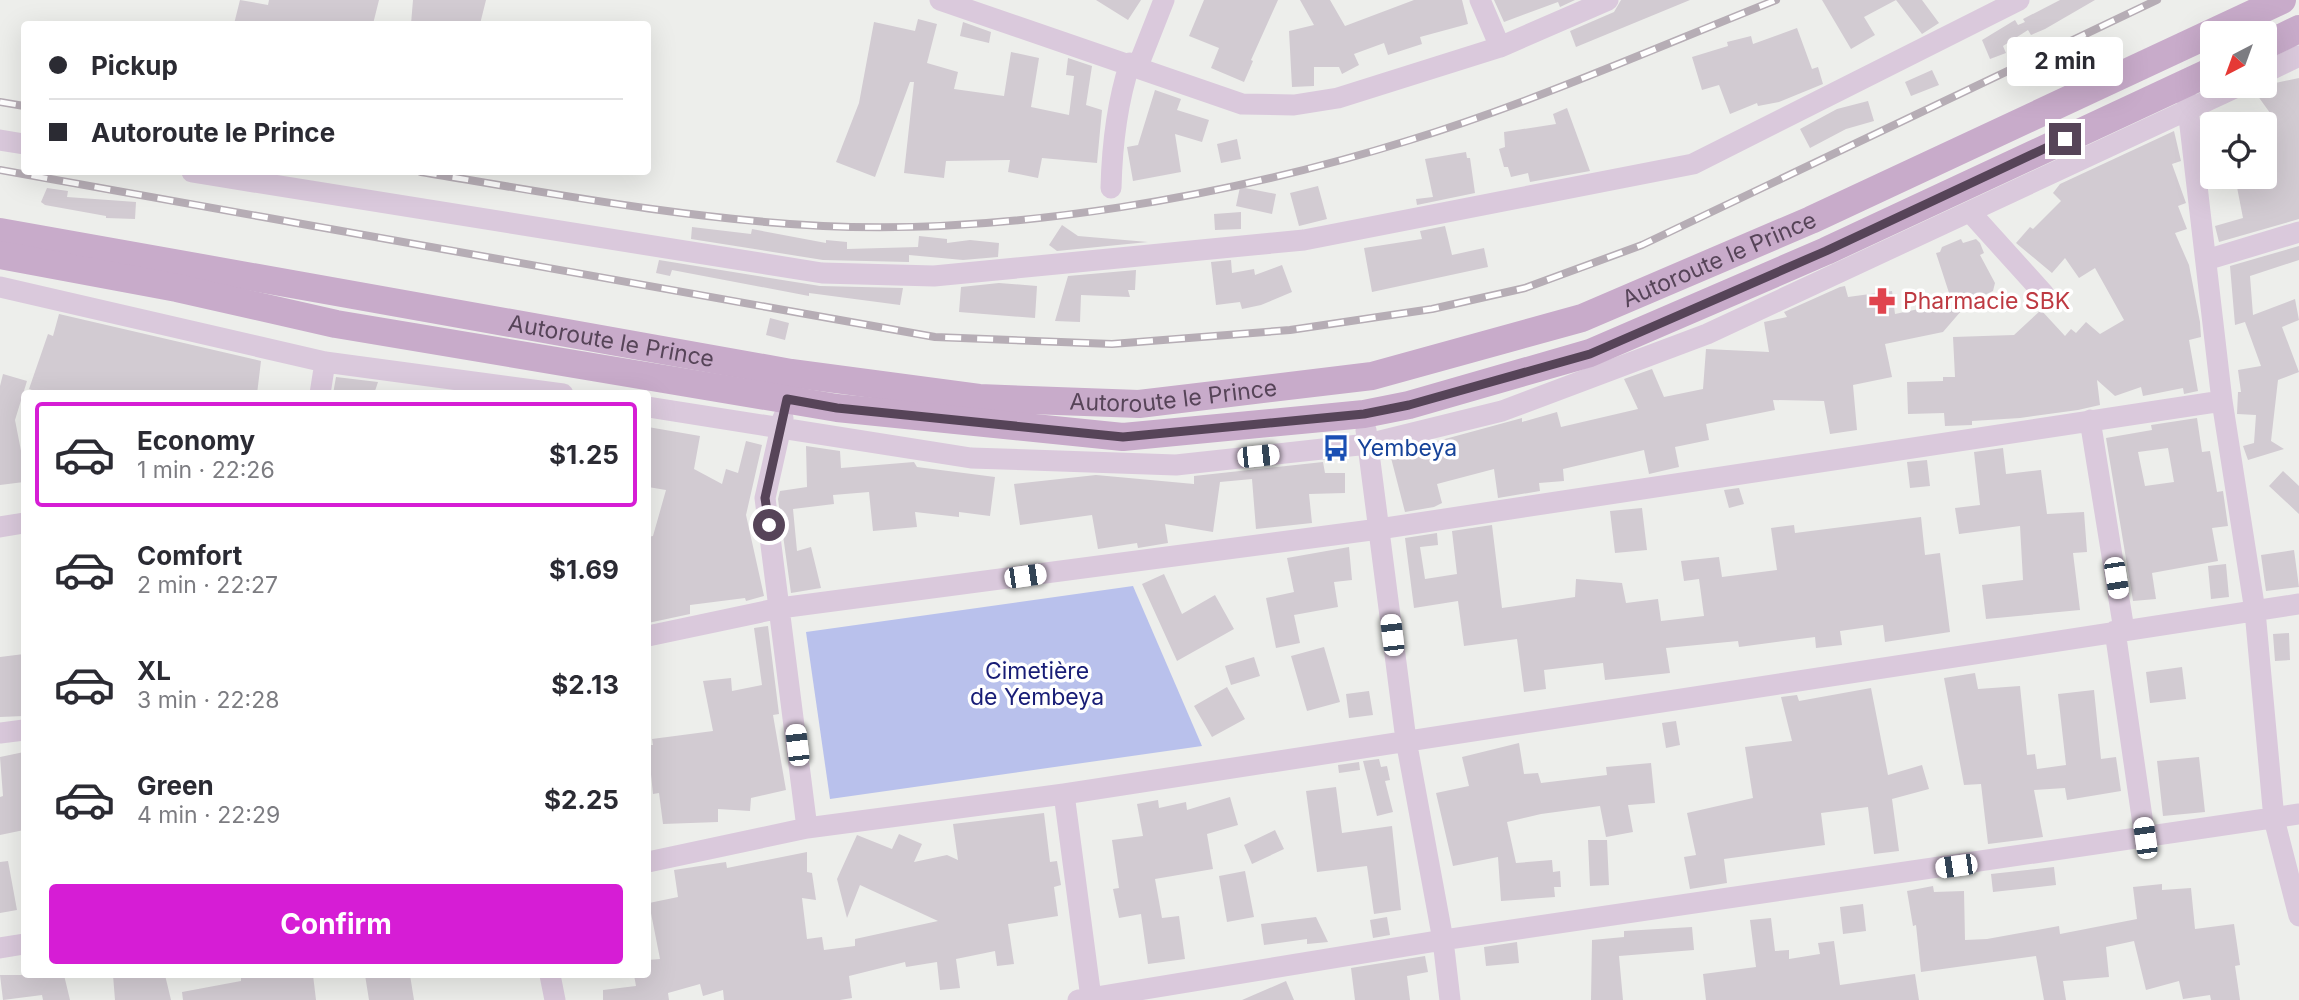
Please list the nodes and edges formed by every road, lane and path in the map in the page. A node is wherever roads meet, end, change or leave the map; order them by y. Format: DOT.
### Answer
graph roads {
  1 [pos="940,0"];
  2 [pos="1164,0"];
  3 [pos="1480,0"];
  4 [pos="1608,0"];
  5 [pos="2020,0"];
  6 [pos="2283,0"];
  7 [pos="964,3"];
  8 [pos="2299,29"];
  9 [pos="2277,40"];
  10 [pos="1500,47"];
  11 [pos="2299,56"];
  12 [pos="1134,65"];
  13 [pos="2277,67"];
  14 [pos="2200,83"];
  15 [pos="2200,94"];
  16 [pos="2187,97"];
  17 [pos="0,140"];
  18 [pos="21,144"];
  19 [pos="211,175"];
  20 [pos="1111,188"];
  21 [pos="1970,212"];
  22 [pos="0,232"];
  23 [pos="2299,232"];
  24 [pos="0,256"];
  25 [pos="2206,260"];
  26 [pos="0,288"];
  27 [pos="2044,294"];
  28 [pos="325,362"];
  29 [pos="321,390"];
  30 [pos="533,390"];
  31 [pos="787,399"];
  32 [pos="2222,401"];
  33 [pos="651,408"];
  34 [pos="1364,414"];
  35 [pos="2090,420"];
  36 [pos="781,430"];
  37 [pos="1368,444"];
  38 [pos="21,524"];
  39 [pos="0,527"];
  40 [pos="1379,528"];
  41 [pos="2299,604"];
  42 [pos="780,608"];
  43 [pos="2255,611"];
  44 [pos="2120,631"];
  45 [pos="651,635"];
  46 [pos="21,730"];
  47 [pos="0,733"];
  48 [pos="1406,740"];
  49 [pos="1064,794"];
  50 [pos="2299,814"];
  51 [pos="2274,819"];
  52 [pos="807,828"];
  53 [pos="2145,838"];
  54 [pos="651,861"];
  55 [pos="2299,916"];
  56 [pos="1443,940"];
  57 [pos="21,944"];
  58 [pos="0,948"];
  59 [pos="551,978"];
  60 [pos="1084,999"];
  61 [pos="555,1000"];
  62 [pos="1450,1000"];
  1 -- 7 [label="street"];
  2 -- 12 [label="street"];
  3 -- 10 [label="street"];
  4 -- 10 [label="street"];
  5 -- 19 [label="street"];
  6 -- 22 [label="main road, Autoroute le Prince"];
  7 -- 12 [label="street"];
  8 -- 9 [label="main road"];
  10 -- 12 [label="street"];
  11 -- 13 [label="street"];
  12 -- 20 [label="street"];
  14 -- 16 [label="main road, Autoroute le Prince"];
  15 -- 16 [label="street"];
  16 -- 21 [label="street"];
  16 -- 25 [label="street"];
  16 -- 34 [label="main road, Autoroute le Prince"];
  17 -- 18 [label="street"];
  21 -- 27 [label="street"];
  21 -- 37 [label="street"];
  23 -- 25 [label="street"];
  24 -- 31 [label="main road, Autoroute le Prince"];
  25 -- 32 [label="street"];
  26 -- 28 [label="street"];
  28 -- 29 [label="street"];
  28 -- 30 [label="street"];
  31 -- 34 [label="main road, Autoroute le Prince"];
  31 -- 36 [label="street"];
  32 -- 35 [label="street"];
  32 -- 43 [label="street"];
  33 -- 36 [label="street"];
  34 -- 37 [label="street"];
  35 -- 40 [label="street"];
  35 -- 44 [label="street"];
  36 -- 37 [label="street"];
  36 -- 42 [label="street"];
  37 -- 40 [label="street"];
  38 -- 39 [label="street"];
  40 -- 42 [label="street"];
  40 -- 48 [label="street"];
  41 -- 43 [label="street"];
  42 -- 45 [label="street"];
  42 -- 52 [label="street"];
  43 -- 44 [label="street"];
  43 -- 51 [label="street"];
  44 -- 48 [label="street"];
  44 -- 53 [label="street"];
  46 -- 47 [label="street"];
  48 -- 49 [label="street"];
  48 -- 56 [label="street"];
  49 -- 52 [label="street"];
  49 -- 60 [label="street"];
  50 -- 51 [label="street"];
  51 -- 53 [label="street"];
  51 -- 55 [label="street"];
  52 -- 54 [label="street"];
  53 -- 56 [label="street"];
  56 -- 60 [label="street"];
  56 -- 62 [label="street"];
  57 -- 58 [label="street"];
  59 -- 61 [label="street"];
}
